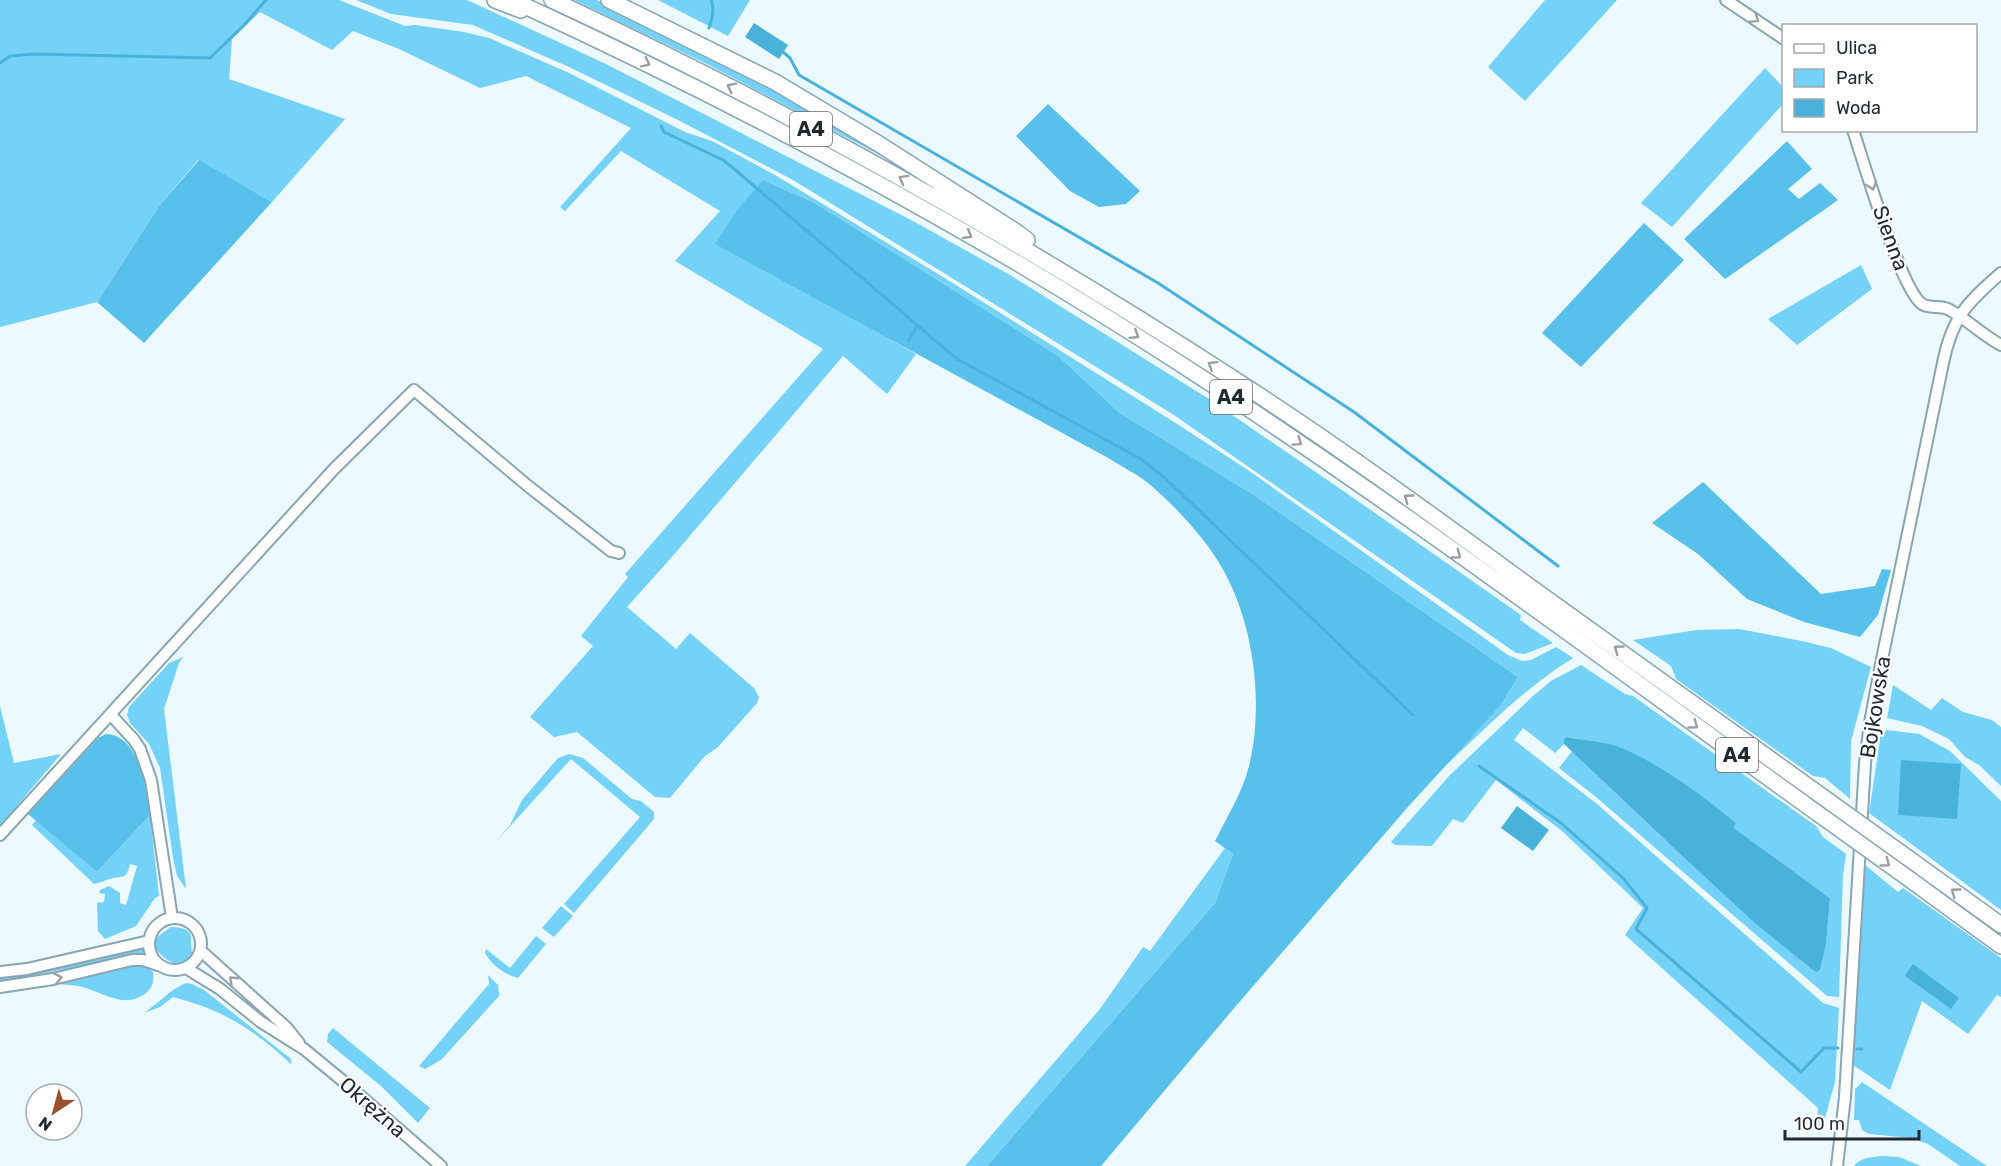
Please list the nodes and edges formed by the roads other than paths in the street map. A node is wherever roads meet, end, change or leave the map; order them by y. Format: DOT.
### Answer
graph roads {
  1 [pos="495,0"];
  2 [pos="512,0"];
  3 [pos="552,0"];
  4 [pos="609,0"];
  5 [pos="618,0"];
  6 [pos="1726,0"];
  7 [pos="630,10"];
  8 [pos="594,37"];
  9 [pos="1782,38"];
  10 [pos="1854,132"];
  11 [pos="1062,271"];
  12 [pos="2001,273"];
  13 [pos="1959,316"];
  14 [pos="2001,345"];
  15 [pos="619,553"];
  16 [pos="111,715"];
  17 [pos="0,835"];
  18 [pos="172,918"];
  19 [pos="2001,925"];
  20 [pos="149,941"];
  21 [pos="2001,946"];
  22 [pos="201,951"];
  23 [pos="159,965"];
  24 [pos="186,968"];
  25 [pos="0,972"];
  26 [pos="0,987"];
  27 [pos="304,1049"];
  28 [pos="441,1166"];
  29 [pos="1838,1166"];
  1 -- 8 [label="highway"];
  2 -- 8 [label="highway, A4"];
  11 -- 3 [label="highway, A4, one-way"];
  4 -- 7 [label="highway"];
  5 -- 7 [label="highway"];
  6 -- 9 [label="street, one-way"];
  7 -- 11 [label="highway"];
  8 -- 21 [label="highway, A4, one-way, bridge"];
  10 -- 13 [label="street, Sienna, one-way"];
  19 -- 11 [label="highway, A4, one-way, bridge"];
  12 -- 13 [label="street, Bojkowska"];
  13 -- 14 [label="street, Sienna"];
  13 -- 29 [label="street, Bojkowska"];
  15 -- 16 [label="street"];
  16 -- 17 [label="street"];
  16 -- 18 [label="street"];
  18 -- 20 [label="street"];
  18 -- 22 [label="street"];
  20 -- 23 [label="street"];
  20 -- 25 [label="street"];
  22 -- 24 [label="street"];
  27 -- 22 [label="street, Okrężna, one-way"];
  23 -- 24 [label="street"];
  26 -- 23 [label="street, one-way"];
  24 -- 27 [label="street, Okrężna"];
  27 -- 28 [label="street, Okrężna"];
}
